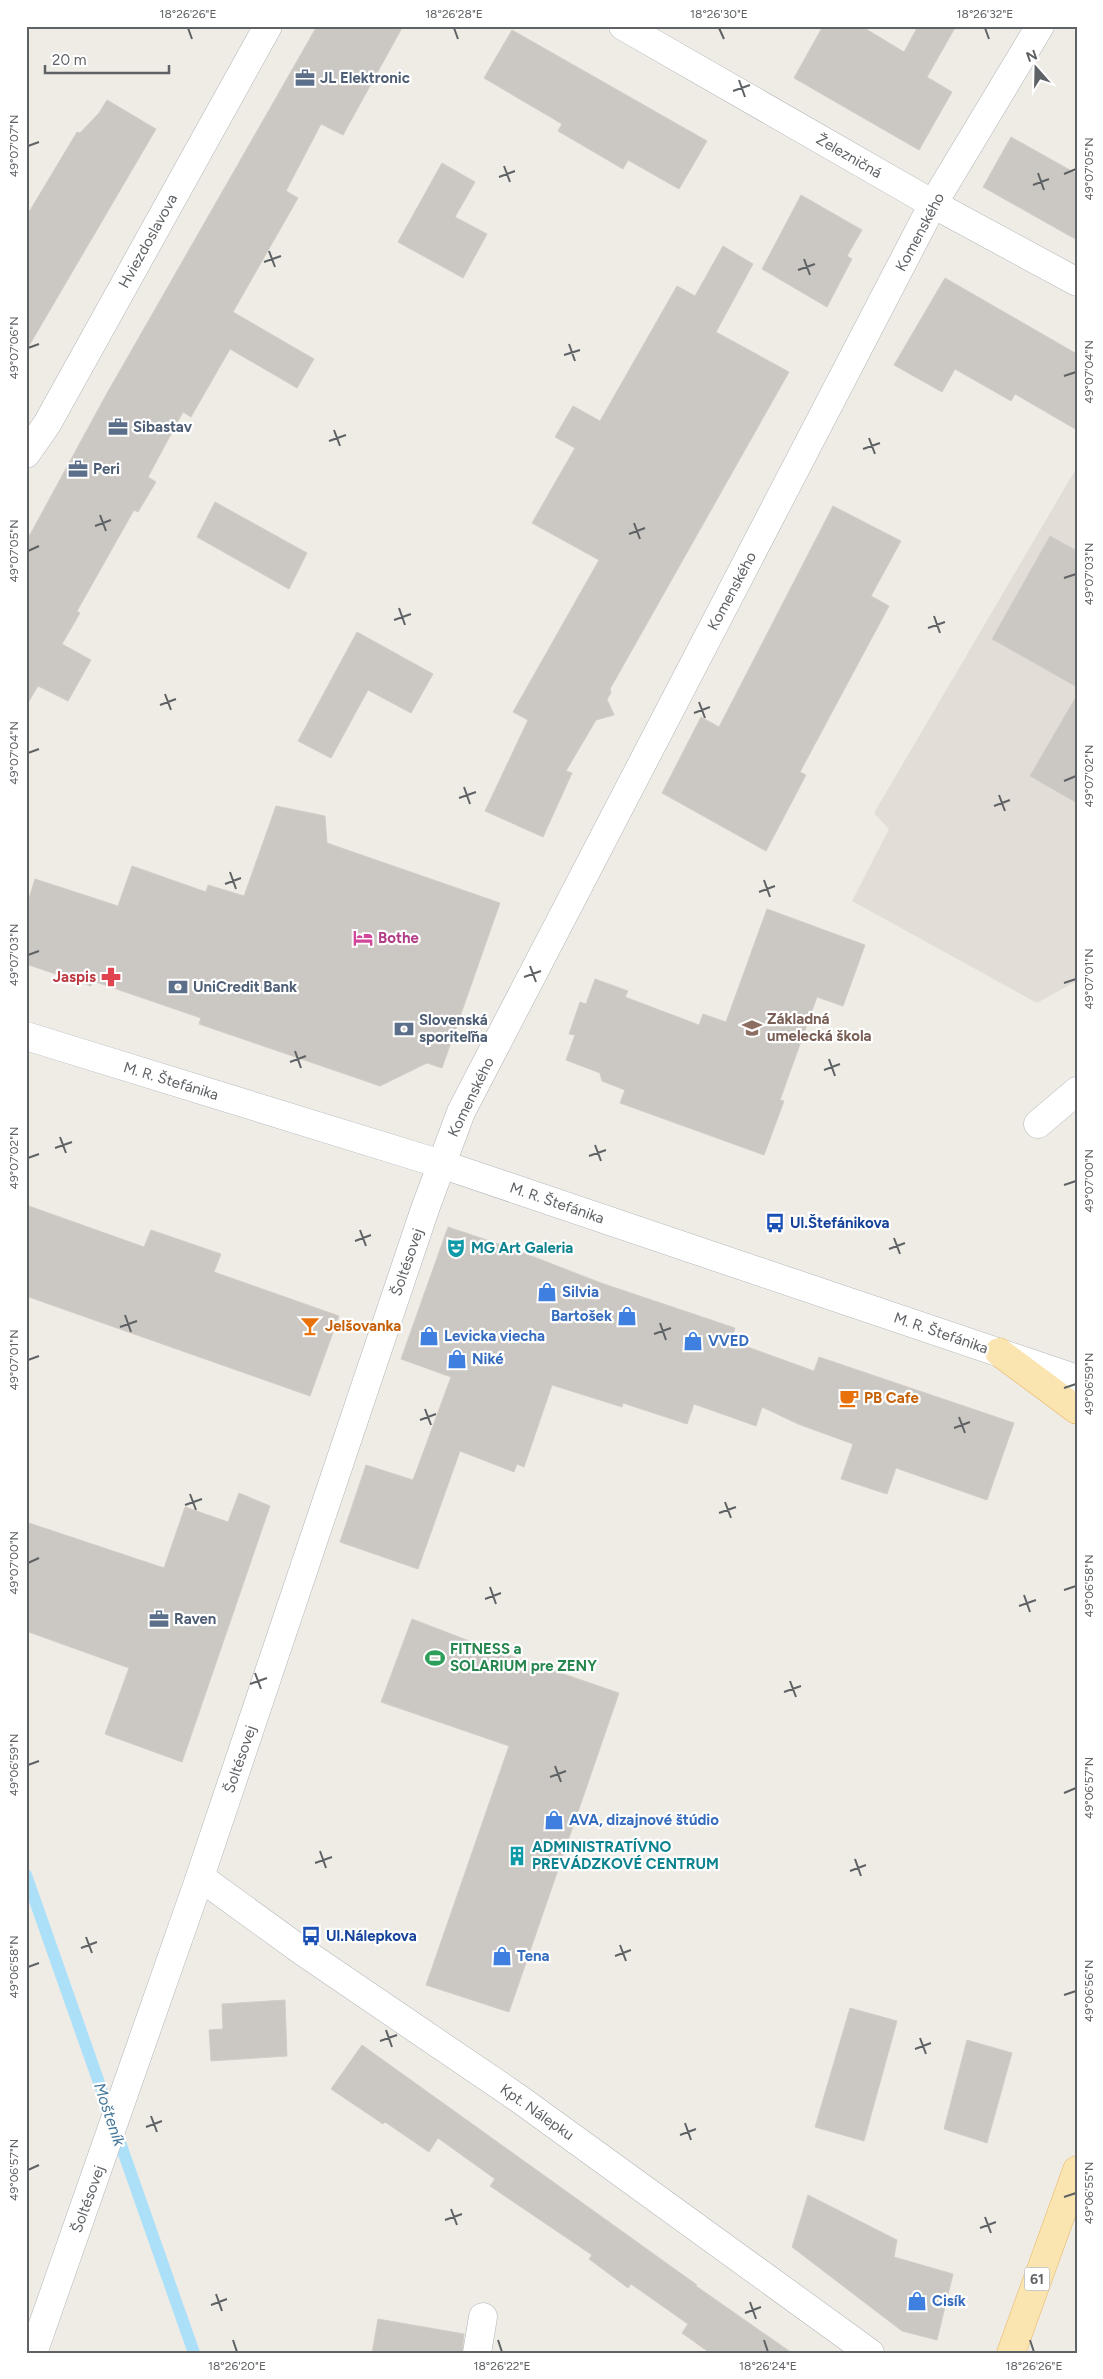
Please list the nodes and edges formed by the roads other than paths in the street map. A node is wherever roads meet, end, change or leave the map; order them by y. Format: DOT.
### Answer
graph roads {
  1 [pos="268,26"];
  2 [pos="623,26"];
  3 [pos="1040,26"];
  4 [pos="934,204"];
  5 [pos="1077,282"];
  6 [pos="26,454"];
  7 [pos="29,1038"];
  8 [pos="1077,1091"];
  9 [pos="1038,1124"];
  10 [pos="440,1164"];
  11 [pos="998,1352"];
  12 [pos="1077,1379"];
  13 [pos="1077,1410"];
  14 [pos="200,1877"];
  15 [pos="1077,2170"];
  16 [pos="483,2317"];
  17 [pos="33,2353"];
  18 [pos="478,2353"];
  19 [pos="870,2353"];
  20 [pos="1011,2353"];
  1 -- 6 [label="street, Hviezdoslavova"];
  2 -- 4 [label="street, Železničná"];
  3 -- 4 [label="street, Komenského"];
  4 -- 5 [label="street, Železničná"];
  4 -- 10 [label="street, Komenského"];
  7 -- 10 [label="street, M. R. Štefánika"];
  8 -- 9 [label="street"];
  10 -- 11 [label="street, M. R. Štefánika"];
  10 -- 14 [label="street, Šoltésovej"];
  11 -- 12 [label="street, M. R. Štefánika"];
  11 -- 13 [label="main road"];
  14 -- 17 [label="street, Šoltésovej"];
  14 -- 19 [label="street, Kpt. Nálepku"];
  15 -- 20 [label="main road, 61"];
  16 -- 18 [label="street"];
}
